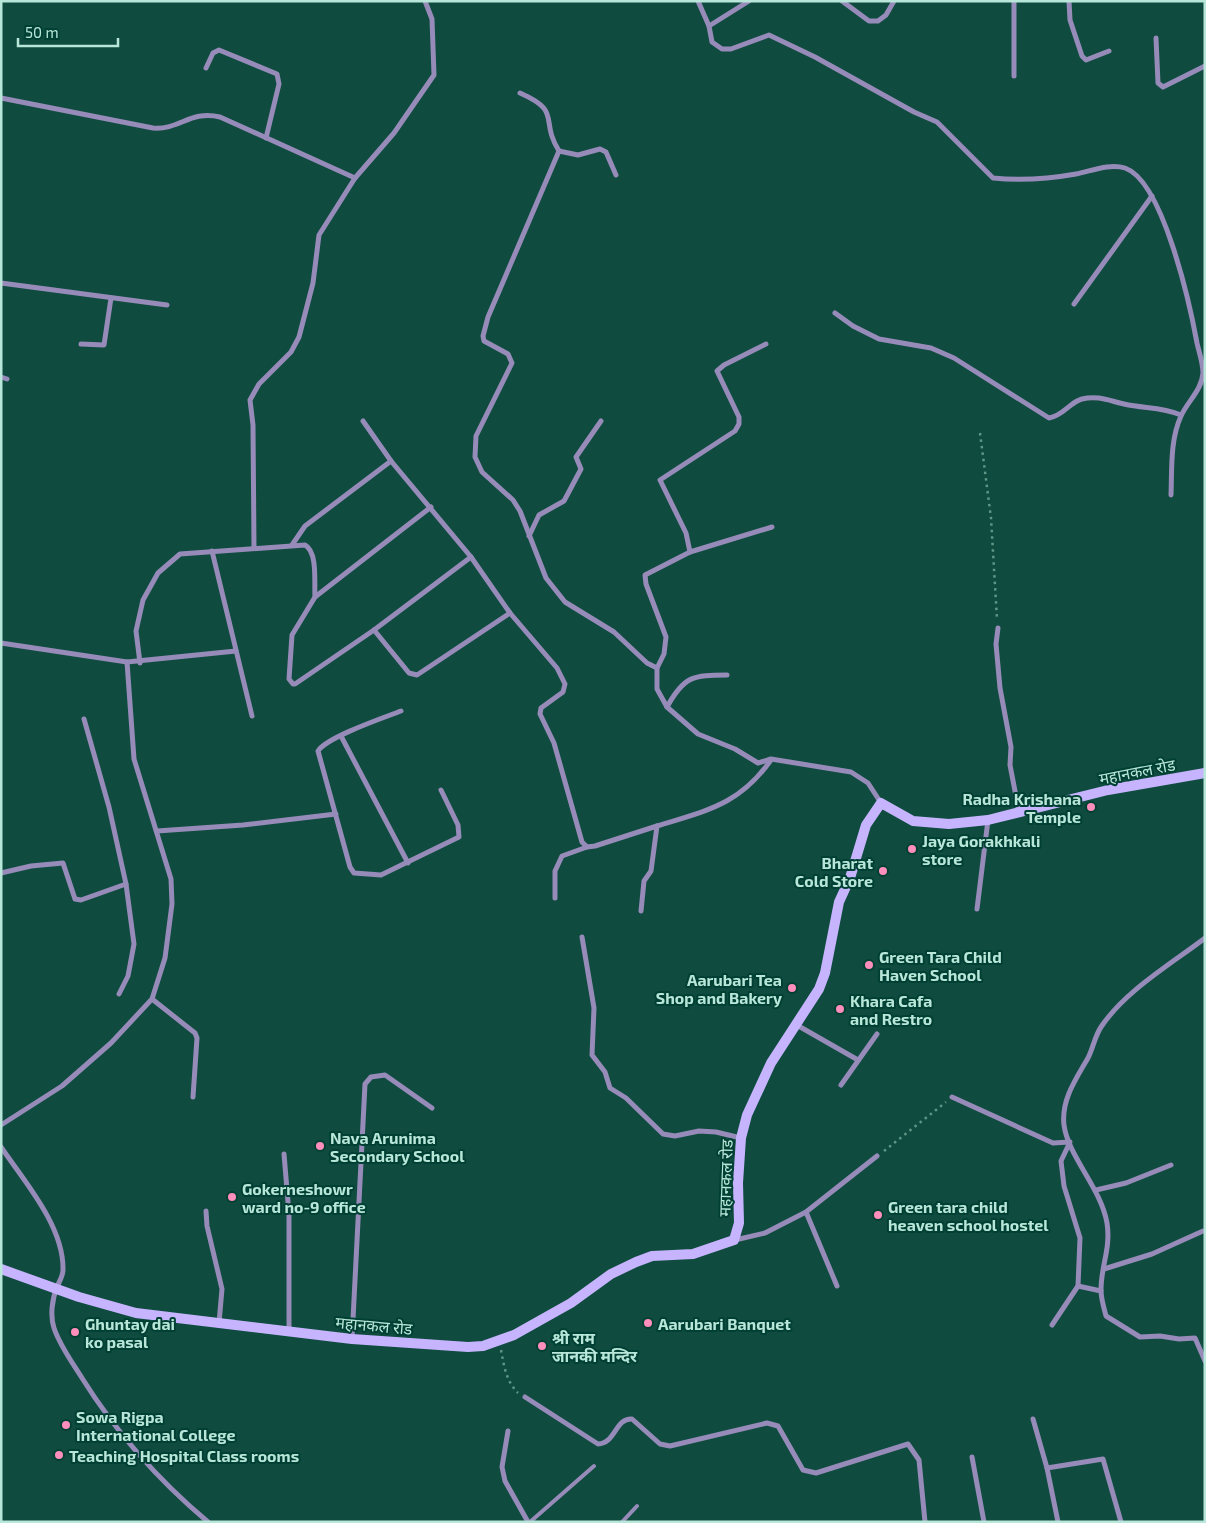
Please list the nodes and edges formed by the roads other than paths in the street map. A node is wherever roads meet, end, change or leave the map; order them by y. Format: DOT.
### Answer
graph roads {
  1 [pos="425,1"];
  2 [pos="698,1"];
  3 [pos="749,1"];
  4 [pos="842,1"];
  5 [pos="894,1"];
  6 [pos="1014,1"];
  7 [pos="1069,1"];
  8 [pos="709,26"];
  9 [pos="1156,38"];
  10 [pos="1109,51"];
  11 [pos="1205,66"];
  12 [pos="206,68"];
  13 [pos="1014,76"];
  14 [pos="520,93"];
  15 [pos="1,98"];
  16 [pos="266,138"];
  17 [pos="559,151"];
  18 [pos="616,175"];
  19 [pos="355,178"];
  20 [pos="1152,196"];
  21 [pos="1,283"];
  22 [pos="111,298"];
  23 [pos="1074,304"];
  24 [pos="167,305"];
  25 [pos="836,313"];
  26 [pos="81,344"];
  27 [pos="766,344"];
  28 [pos="1,376"];
  29 [pos="7,378"];
  30 [pos="1181,415"];
  31 [pos="363,421"];
  32 [pos="601,421"];
  33 [pos="391,460"];
  34 [pos="1171,495"];
  35 [pos="431,507"];
  36 [pos="772,527"];
  37 [pos="529,536"];
  38 [pos="292,545"];
  39 [pos="254,548"];
  40 [pos="212,550"];
  41 [pos="690,552"];
  42 [pos="471,557"];
  43 [pos="315,597"];
  44 [pos="510,613"];
  45 [pos="998,628"];
  46 [pos="374,630"];
  47 [pos="1,643"];
  48 [pos="236,652"];
  49 [pos="127,662"];
  50 [pos="140,663"];
  51 [pos="658,668"];
  52 [pos="727,675"];
  53 [pos="667,707"];
  54 [pos="401,711"];
  55 [pos="252,716"];
  56 [pos="84,719"];
  57 [pos="341,736"];
  58 [pos="771,760"];
  59 [pos="1205,773"];
  60 [pos="441,790"];
  61 [pos="881,803"];
  62 [pos="1019,812"];
  63 [pos="336,814"];
  64 [pos="988,820"];
  65 [pos="657,826"];
  66 [pos="157,830"];
  67 [pos="586,846"];
  68 [pos="408,863"];
  69 [pos="1,873"];
  70 [pos="126,884"];
  71 [pos="555,898"];
  72 [pos="977,909"];
  73 [pos="641,911"];
  74 [pos="582,937"];
  75 [pos="1205,938"];
  76 [pos="119,994"];
  77 [pos="152,999"];
  78 [pos="795,1024"];
  79 [pos="877,1034"];
  80 [pos="858,1060"];
  81 [pos="841,1085"];
  82 [pos="193,1097"];
  83 [pos="952,1097"];
  84 [pos="432,1108"];
  85 [pos="1,1125"];
  86 [pos="740,1138"];
  87 [pos="1070,1142"];
  88 [pos="1,1147"];
  89 [pos="284,1154"];
  90 [pos="877,1156"];
  91 [pos="1171,1165"];
  92 [pos="1096,1190"];
  93 [pos="206,1211"];
  94 [pos="806,1212"];
  95 [pos="1203,1230"];
  96 [pos="734,1240"];
  97 [pos="1,1269"];
  98 [pos="1104,1269"];
  99 [pos="837,1286"];
  100 [pos="1078,1286"];
  101 [pos="56,1289"];
  102 [pos="1101,1291"];
  103 [pos="219,1323"];
  104 [pos="1052,1325"];
  105 [pos="289,1331"];
  106 [pos="352,1339"];
  107 [pos="1203,1349"];
  108 [pos="1205,1361"];
  109 [pos="525,1397"];
  110 [pos="1034,1419"];
  111 [pos="508,1430"];
  112 [pos="972,1457"];
  113 [pos="594,1466"];
  114 [pos="1047,1468"];
  115 [pos="637,1506"];
  116 [pos="208,1522"];
  117 [pos="529,1522"];
  118 [pos="622,1522"];
  119 [pos="925,1522"];
  120 [pos="984,1522"];
  121 [pos="1058,1522"];
  122 [pos="1122,1522"];
  1 -- 19 [label="street"];
  2 -- 8 [label="street"];
  3 -- 8 [label="street"];
  4 -- 5 [label="street"];
  6 -- 13 [label="street"];
  7 -- 10 [label="street"];
  8 -- 20 [label="street"];
  9 -- 11 [label="street"];
  12 -- 16 [label="street"];
  14 -- 17 [label="street"];
  15 -- 16 [label="street"];
  16 -- 19 [label="street"];
  17 -- 18 [label="street"];
  17 -- 37 [label="street"];
  19 -- 39 [label="street"];
  20 -- 23 [label="street"];
  20 -- 30 [label="street"];
  21 -- 22 [label="street"];
  22 -- 24 [label="street"];
  22 -- 26 [label="street"];
  25 -- 30 [label="street"];
  27 -- 41 [label="street"];
  28 -- 29 [label="street"];
  30 -- 34 [label="street"];
  31 -- 33 [label="street"];
  32 -- 37 [label="street"];
  33 -- 35 [label="street"];
  33 -- 38 [label="street"];
  35 -- 42 [label="street"];
  35 -- 43 [label="street"];
  36 -- 41 [label="street"];
  37 -- 51 [label="street"];
  38 -- 39 [label="street"];
  38 -- 43 [label="street"];
  39 -- 40 [label="street"];
  40 -- 48 [label="street"];
  40 -- 50 [label="street"];
  41 -- 51 [label="street"];
  42 -- 44 [label="street"];
  42 -- 46 [label="street"];
  43 -- 46 [label="street"];
  44 -- 46 [label="street"];
  44 -- 67 [label="street"];
  45 -- 62 [label="street"];
  47 -- 49 [label="street"];
  48 -- 50 [label="street"];
  48 -- 55 [label="street"];
  49 -- 50 [label="street"];
  49 -- 66 [label="street"];
  51 -- 53 [label="street"];
  52 -- 53 [label="street"];
  53 -- 58 [label="street"];
  54 -- 57 [label="street"];
  56 -- 70 [label="street"];
  57 -- 63 [label="street"];
  57 -- 68 [label="street"];
  58 -- 61 [label="street"];
  58 -- 65 [label="street"];
  59 -- 62 [label="main road, महानकल रोड"];
  60 -- 68 [label="street"];
  61 -- 64 [label="main road, महानकल रोड"];
  61 -- 78 [label="main road, महानकल रोड"];
  62 -- 64 [label="main road, महानकल रोड"];
  63 -- 66 [label="street"];
  63 -- 68 [label="street"];
  64 -- 72 [label="street"];
  65 -- 67 [label="street"];
  65 -- 73 [label="street"];
  66 -- 77 [label="street"];
  67 -- 71 [label="street"];
  69 -- 70 [label="street"];
  70 -- 76 [label="street"];
  74 -- 86 [label="street"];
  75 -- 87 [label="street"];
  77 -- 82 [label="street"];
  77 -- 85 [label="street"];
  78 -- 80 [label="street"];
  78 -- 86 [label="main road, महानकल रोड"];
  79 -- 80 [label="street"];
  80 -- 81 [label="street"];
  83 -- 87 [label="street"];
  84 -- 106 [label="street"];
  86 -- 96 [label="main road, महानकल रोड"];
  87 -- 92 [label="street"];
  87 -- 100 [label="street"];
  88 -- 101 [label="street"];
  89 -- 105 [label="street"];
  90 -- 94 [label="street"];
  91 -- 92 [label="street"];
  92 -- 98 [label="street"];
  93 -- 103 [label="street"];
  94 -- 96 [label="street"];
  94 -- 99 [label="street"];
  95 -- 98 [label="street"];
  96 -- 106 [label="main road, महानकल रोड"];
  97 -- 101 [label="main road, महानकल रोड"];
  98 -- 102 [label="street"];
  100 -- 102 [label="street"];
  100 -- 104 [label="street"];
  101 -- 103 [label="main road, महानकल रोड"];
  101 -- 116 [label="street"];
  102 -- 107 [label="street"];
  103 -- 105 [label="main road, महानकल रोड"];
  105 -- 106 [label="main road, महानकल रोड"];
  107 -- 108 [label="street"];
  109 -- 119 [label="street"];
  110 -- 114 [label="street"];
  111 -- 117 [label="street"];
  112 -- 120 [label="street"];
  113 -- 117 [label="lane"];
  114 -- 121 [label="street"];
  114 -- 122 [label="street"];
  115 -- 118 [label="lane"];
}
